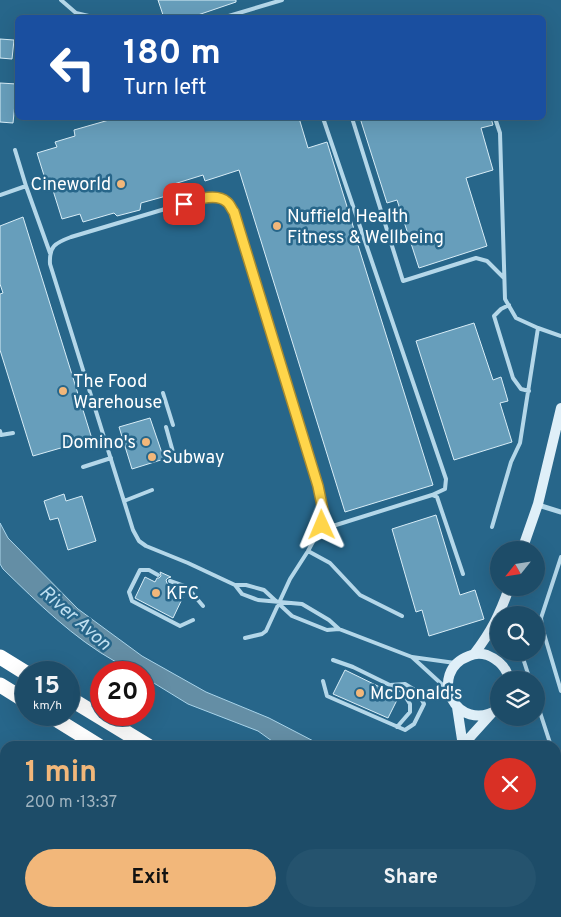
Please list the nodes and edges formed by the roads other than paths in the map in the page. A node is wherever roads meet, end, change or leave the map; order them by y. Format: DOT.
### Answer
graph roads {
  1 [pos="61,0"];
  2 [pos="282,0"];
  3 [pos="84,15"];
  4 [pos="232,15"];
  5 [pos="324,120"];
  6 [pos="353,120"];
  7 [pos="496,120"];
  8 [pos="15,150"];
  9 [pos="26,186"];
  10 [pos="0,196"];
  11 [pos="50,253"];
  12 [pos="504,278"];
  13 [pos="509,305"];
  14 [pos="538,328"];
  15 [pos="561,336"];
  16 [pos="529,392"];
  17 [pos="164,393"];
  18 [pos="561,408"];
  19 [pos="173,425"];
  20 [pos="166,427"];
  21 [pos="0,431"];
  22 [pos="13,433"];
  23 [pos="173,452"];
  24 [pos="111,458"];
  25 [pos="83,467"];
  26 [pos="152,490"];
  27 [pos="432,495"];
  28 [pos="124,501"];
  29 [pos="538,504"];
  30 [pos="561,512"];
  31 [pos="322,525"];
  32 [pos="492,527"];
  33 [pos="525,541"];
  34 [pos="308,551"];
  35 [pos="561,557"];
  36 [pos="463,574"];
  37 [pos="158,576"];
  38 [pos="170,581"];
  39 [pos="235,585"];
  40 [pos="279,602"];
  41 [pos="203,606"];
  42 [pos="402,616"];
  43 [pos="193,620"];
  44 [pos="339,629"];
  45 [pos="490,631"];
  46 [pos="246,638"];
  47 [pos="474,654"];
  48 [pos="0,657"];
  49 [pos="412,657"];
  50 [pos="490,657"];
  51 [pos="333,660"];
  52 [pos="457,663"];
  53 [pos="15,666"];
  54 [pos="323,681"];
  55 [pos="0,685"];
  56 [pos="390,685"];
  57 [pos="448,690"];
  58 [pos="561,691"];
  59 [pos="15,694"];
  60 [pos="80,705"];
  61 [pos="457,707"];
  62 [pos="490,713"];
  63 [pos="490,716"];
  64 [pos="67,726"];
  65 [pos="544,726"];
  66 [pos="397,727"];
  67 [pos="91,741"];
  68 [pos="140,741"];
  69 [pos="462,741"];
  70 [pos="468,741"];
  71 [pos="549,741"];
  1 -- 3 [label="lane"];
  2 -- 4 [label="lane"];
  5 -- 27 [label="lane"];
  6 -- 12 [label="lane"];
  7 -- 12 [label="lane"];
  8 -- 9 [label="lane"];
  9 -- 10 [label="lane"];
  9 -- 11 [label="lane"];
  11 -- 24 [label="lane"];
  11 -- 31 [label="lane"];
  12 -- 13 [label="lane"];
  13 -- 14 [label="lane"];
  13 -- 16 [label="lane"];
  14 -- 15 [label="lane"];
  14 -- 16 [label="lane"];
  16 -- 32 [label="lane"];
  17 -- 19 [label="lane"];
  18 -- 29 [label="street"];
  20 -- 23 [label="lane"];
  21 -- 22 [label="lane"];
  24 -- 25 [label="lane"];
  24 -- 28 [label="lane"];
  26 -- 28 [label="lane"];
  27 -- 31 [label="lane"];
  27 -- 36 [label="lane"];
  28 -- 39 [label="lane"];
  29 -- 30 [label="street"];
  29 -- 33 [label="street"];
  31 -- 34 [label="lane"];
  34 -- 40 [label="lane"];
  34 -- 42 [label="lane"];
  35 -- 58 [label="lane"];
  37 -- 43 [label="lane"];
  38 -- 41 [label="lane"];
  39 -- 40 [label="lane"];
  39 -- 40 [label="lane"];
  40 -- 44 [label="lane"];
  40 -- 44 [label="lane"];
  40 -- 46 [label="lane"];
  44 -- 49 [label="lane"];
  45 -- 47 [label="street"];
  47 -- 50 [label="street"];
  47 -- 52 [label="street"];
  48 -- 53 [label="highway"];
  49 -- 52 [label="lane"];
  49 -- 57 [label="lane"];
  51 -- 56 [label="lane"];
  52 -- 57 [label="street"];
  54 -- 66 [label="lane"];
  55 -- 59 [label="highway"];
  56 -- 66 [label="lane"];
  56 -- 66 [label="lane"];
  57 -- 61 [label="street"];
  60 -- 68 [label="highway"];
  61 -- 62 [label="street"];
  61 -- 69 [label="street"];
  63 -- 70 [label="street"];
  64 -- 67 [label="highway"];
  65 -- 71 [label="lane"];
}
